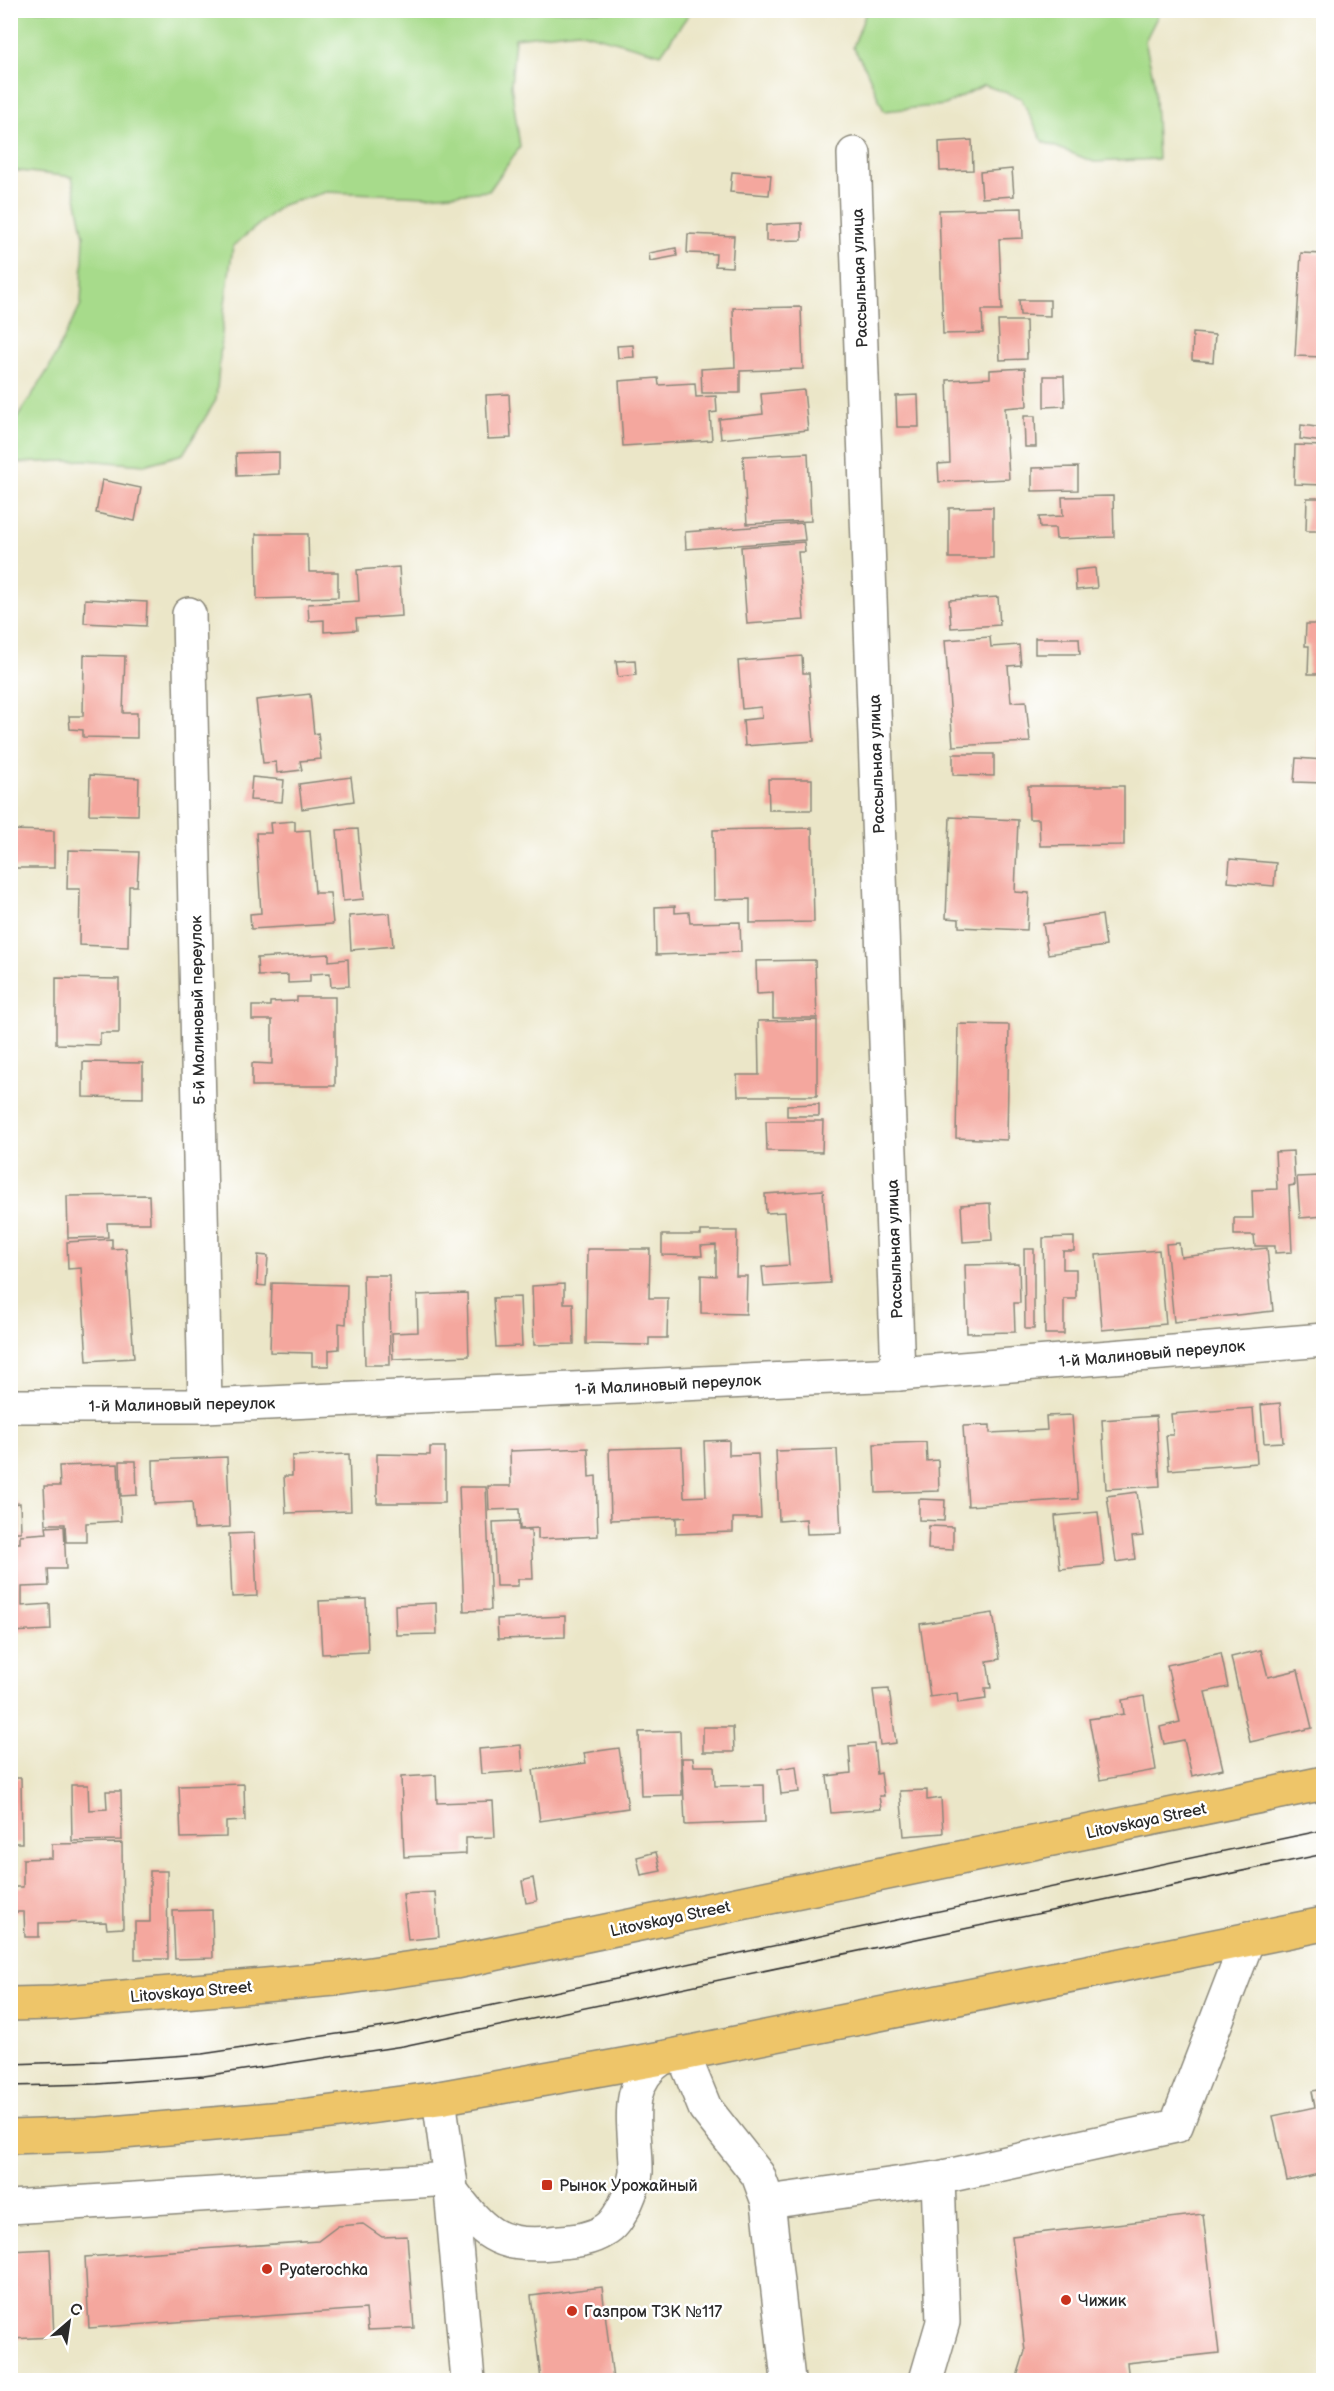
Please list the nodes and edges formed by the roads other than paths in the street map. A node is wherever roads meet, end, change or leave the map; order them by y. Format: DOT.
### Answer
graph roads {
  1 [pos="855,154"];
  2 [pos="189,614"];
  3 [pos="1323,1340"];
  4 [pos="898,1374"];
  5 [pos="10,1406"];
  6 [pos="205,1406"];
  7 [pos="1323,1783"];
  8 [pos="1323,1924"];
  9 [pos="1248,1939"];
  10 [pos="10,2004"];
  11 [pos="672,2056"];
  12 [pos="439,2098"];
  13 [pos="10,2138"];
  14 [pos="938,2178"];
  15 [pos="451,2186"];
  16 [pos="768,2202"];
  17 [pos="10,2207"];
  18 [pos="468,2380"];
  19 [pos="788,2380"];
  20 [pos="926,2380"];
  1 -- 4 [label="street, Рассыльная улица"];
  2 -- 6 [label="street, 5-й Малиновый переулок"];
  3 -- 4 [label="street, 1-й Малиновый переулок"];
  4 -- 6 [label="street, 1-й Малиновый переулок"];
  5 -- 6 [label="street, 1-й Малиновый переулок"];
  7 -- 10 [label="main road, Litovskaya Street"];
  8 -- 9 [label="main road"];
  9 -- 11 [label="main road"];
  9 -- 14 [label="street"];
  11 -- 12 [label="main road"];
  11 -- 15 [label="street"];
  11 -- 16 [label="street"];
  12 -- 13 [label="main road"];
  12 -- 15 [label="street"];
  14 -- 16 [label="street"];
  14 -- 20 [label="street"];
  15 -- 17 [label="street"];
  15 -- 18 [label="street"];
  16 -- 19 [label="street"];
}
